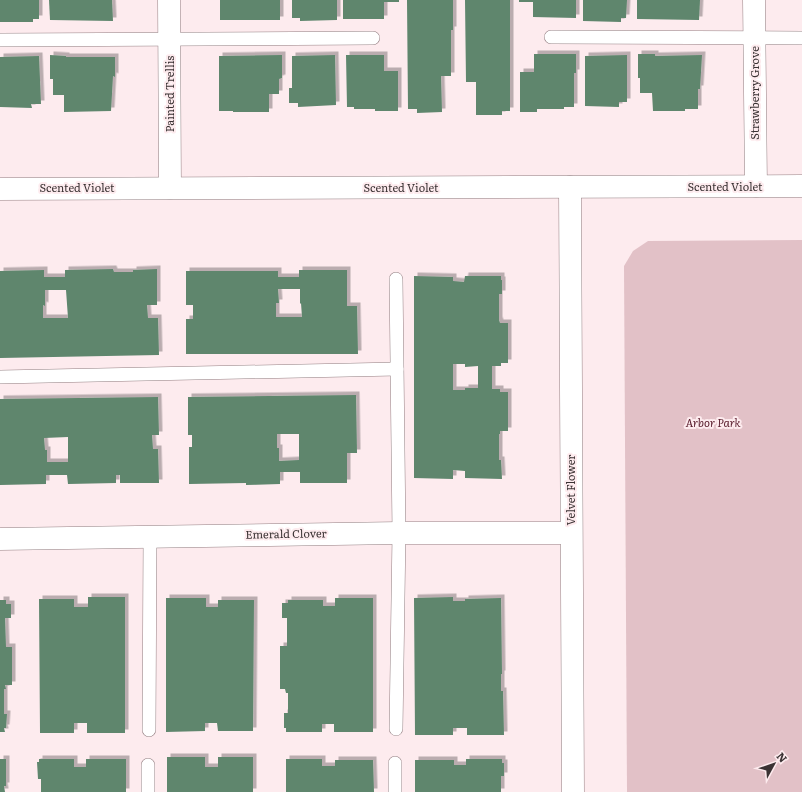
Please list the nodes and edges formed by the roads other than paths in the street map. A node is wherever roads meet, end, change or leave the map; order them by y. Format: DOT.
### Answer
graph roads {
  1 [pos="169,0"];
  2 [pos="754,0"];
  3 [pos="551,37"];
  4 [pos="373,38"];
  5 [pos="755,38"];
  6 [pos="802,38"];
  7 [pos="169,39"];
  8 [pos="0,40"];
  9 [pos="756,186"];
  10 [pos="802,186"];
  11 [pos="570,187"];
  12 [pos="170,188"];
  13 [pos="0,189"];
  14 [pos="396,279"];
  15 [pos="397,370"];
  16 [pos="0,377"];
  17 [pos="399,533"];
  18 [pos="571,533"];
  19 [pos="150,536"];
  20 [pos="0,539"];
  21 [pos="396,729"];
  22 [pos="149,730"];
  23 [pos="395,764"];
  24 [pos="148,765"];
  25 [pos="148,792"];
  26 [pos="395,792"];
  27 [pos="572,792"];
  1 -- 7 [label="street, Painted Trellis"];
  2 -- 5 [label="street, Strawberry Grove"];
  3 -- 5 [label="lane"];
  4 -- 7 [label="lane"];
  5 -- 6 [label="lane"];
  5 -- 9 [label="street, Strawberry Grove"];
  7 -- 8 [label="lane"];
  7 -- 12 [label="street, Painted Trellis"];
  9 -- 10 [label="street, Scented Violet"];
  9 -- 11 [label="street, Scented Violet"];
  11 -- 12 [label="street, Scented Violet"];
  11 -- 18 [label="street, Velvet Flower"];
  12 -- 13 [label="street, Scented Violet"];
  14 -- 15 [label="lane"];
  15 -- 16 [label="lane"];
  15 -- 17 [label="lane"];
  17 -- 18 [label="street, Emerald Clover"];
  17 -- 19 [label="street, Emerald Clover"];
  17 -- 21 [label="lane"];
  18 -- 27 [label="street, Velvet Flower"];
  19 -- 20 [label="street, Emerald Clover"];
  19 -- 22 [label="lane"];
  23 -- 26 [label="lane"];
  24 -- 25 [label="lane"];
}
